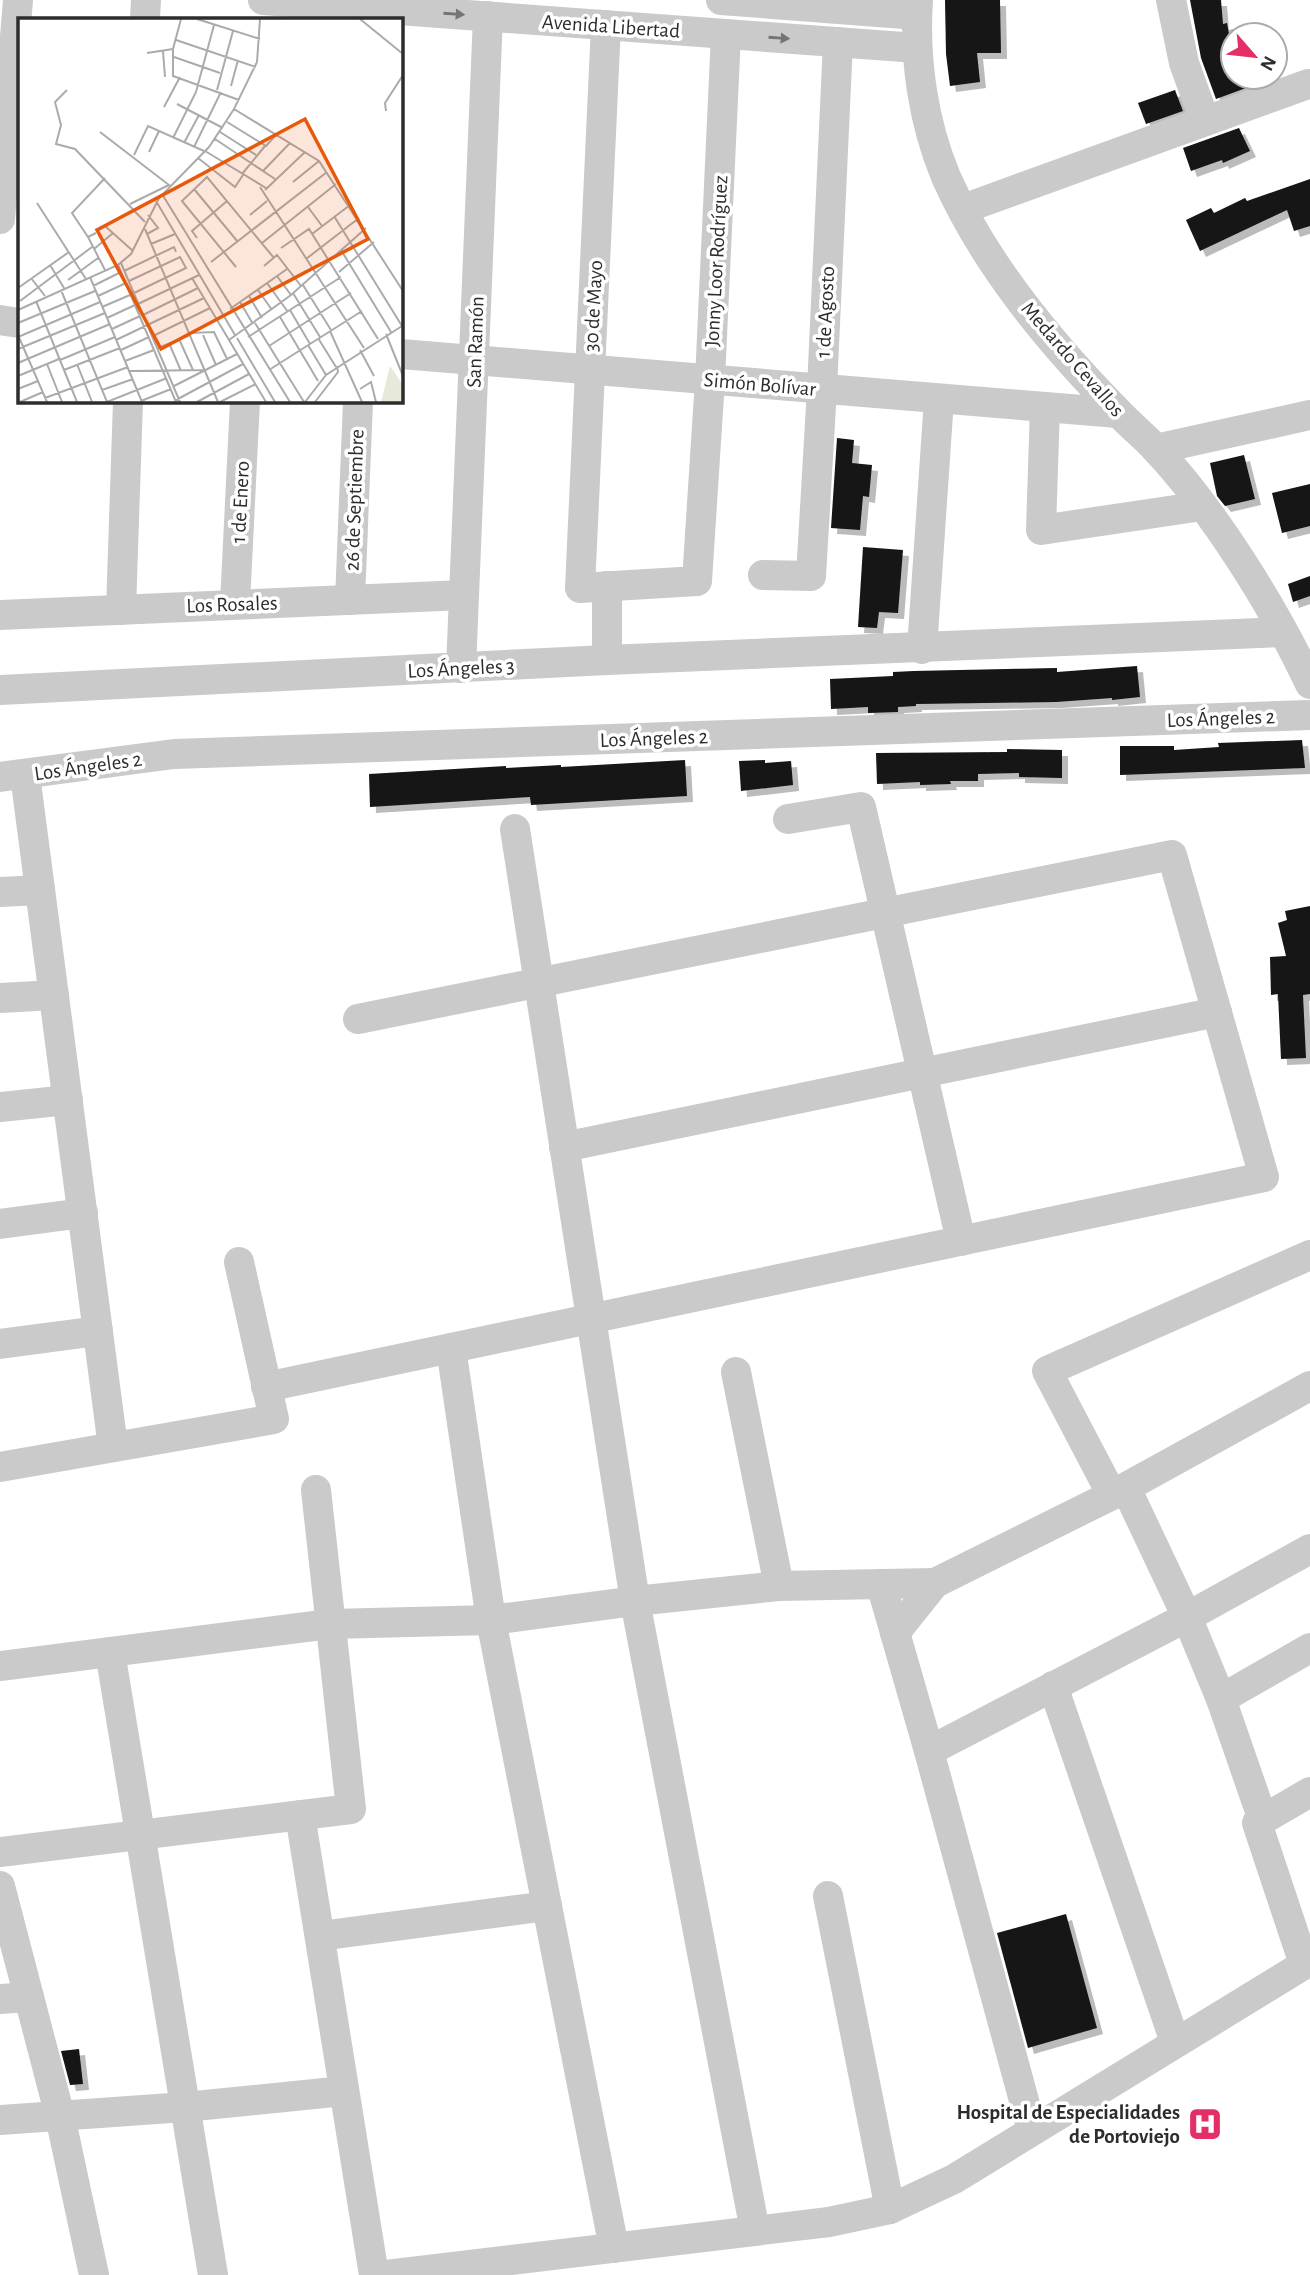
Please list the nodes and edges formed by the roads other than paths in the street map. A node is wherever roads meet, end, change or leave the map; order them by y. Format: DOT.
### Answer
graph roads {
  1 [pos="18,0"];
  2 [pos="146,0"];
  3 [pos="264,0"];
  4 [pos="721,0"];
  5 [pos="1171,0"];
  6 [pos="838,5"];
  7 [pos="918,8"];
  8 [pos="373,14"];
  9 [pos="488,16"];
  10 [pos="145,18"];
  11 [pos="263,18"];
  12 [pos="606,25"];
  13 [pos="726,34"];
  14 [pos="838,42"];
  15 [pos="917,48"];
  16 [pos="1308,84"];
  17 [pos="5,97"];
  18 [pos="1205,121"];
  19 [pos="0,209"];
  20 [pos="963,209"];
  21 [pos="402,354"];
  22 [pos="474,360"];
  23 [pos="590,370"];
  24 [pos="710,380"];
  25 [pos="822,389"];
  26 [pos="939,398"];
  27 [pos="128,402"];
  28 [pos="245,402"];
  29 [pos="358,402"];
  30 [pos="1045,407"];
  31 [pos="1118,413"];
  32 [pos="1310,415"];
  33 [pos="1156,449"];
  34 [pos="1202,506"];
  35 [pos="763,575"];
  36 [pos="594,587"];
  37 [pos="464,595"];
  38 [pos="349,600"];
  39 [pos="235,604"];
  40 [pos="121,610"];
  41 [pos="0,615"];
  42 [pos="1283,632"];
  43 [pos="922,649"];
  44 [pos="607,660"];
  45 [pos="461,668"];
  46 [pos="1310,684"];
  47 [pos="0,690"];
  48 [pos="1310,715"];
  49 [pos="13,787"];
  50 [pos="788,819"];
  51 [pos="515,829"];
  52 [pos="40,890"];
  53 [pos="0,892"];
  54 [pos="885,912"];
  55 [pos="539,982"];
  56 [pos="54,995"];
  57 [pos="0,998"];
  58 [pos="1217,1012"];
  59 [pos="358,1019"];
  60 [pos="922,1073"];
  61 [pos="68,1100"];
  62 [pos="0,1107"];
  63 [pos="564,1147"];
  64 [pos="83,1213"];
  65 [pos="0,1224"];
  66 [pos="961,1241"];
  67 [pos="1310,1255"];
  68 [pos="239,1262"];
  69 [pos="98,1331"];
  70 [pos="0,1344"];
  71 [pos="451,1348"];
  72 [pos="736,1373"];
  73 [pos="1310,1386"];
  74 [pos="266,1387"];
  75 [pos="113,1447"];
  76 [pos="0,1467"];
  77 [pos="316,1490"];
  78 [pos="1119,1491"];
  79 [pos="1310,1549"];
  80 [pos="881,1584"];
  81 [pos="935,1584"];
  82 [pos="779,1586"];
  83 [pos="635,1601"];
  84 [pos="1187,1618"];
  85 [pos="491,1620"];
  86 [pos="330,1624"];
  87 [pos="895,1633"];
  88 [pos="1310,1648"];
  89 [pos="110,1652"];
  90 [pos="0,1666"];
  91 [pos="1053,1686"];
  92 [pos="1221,1699"];
  93 [pos="929,1751"];
  94 [pos="1310,1793"];
  95 [pos="300,1815"];
  96 [pos="1263,1820"];
  97 [pos="140,1835"];
  98 [pos="0,1852"];
  99 [pos="0,1885"];
  100 [pos="828,1896"];
  101 [pos="547,1906"];
  102 [pos="320,1937"];
  103 [pos="1307,1963"];
  104 [pos="15,1998"];
  105 [pos="1175,2042"];
  106 [pos="344,2091"];
  107 [pos="185,2107"];
  108 [pos="60,2116"];
  109 [pos="0,2120"];
  110 [pos="1032,2130"];
  111 [pos="890,2209"];
  112 [pos="755,2231"];
  113 [pos="614,2248"];
  114 [pos="94,2275"];
  115 [pos="213,2275"];
  116 [pos="374,2275"];
  117 [pos="386,2275"];
  1 -- 17 [label="street"];
  2 -- 10 [label="street"];
  3 -- 8 [label="street, Avenida Libertad"];
  3 -- 11 [label="street"];
  4 -- 6 [label="street"];
  5 -- 18 [label="street"];
  6 -- 7 [label="street"];
  7 -- 15 [label="street, Medardo Cevallos"];
  8 -- 9 [label="street, Avenida Libertad, one-way"];
  9 -- 12 [label="street, Avenida Libertad"];
  9 -- 22 [label="street, San Ramón"];
  12 -- 13 [label="street, Avenida Libertad"];
  12 -- 23 [label="street, 30 de Mayo"];
  13 -- 14 [label="street, Avenida Libertad, one-way"];
  13 -- 24 [label="street, Jonny Loor Rodríguez"];
  14 -- 15 [label="street, Avenida Libertad"];
  14 -- 25 [label="street, 1 de Agosto"];
  15 -- 20 [label="street, Medardo Cevallos"];
  16 -- 18 [label="street"];
  17 -- 19 [label="street"];
  18 -- 20 [label="street"];
  20 -- 31 [label="street, Medardo Cevallos"];
  21 -- 22 [label="street, Simón Bolívar"];
  22 -- 23 [label="street, Simón Bolívar"];
  22 -- 37 [label="street, San Ramón"];
  23 -- 24 [label="street, Simón Bolívar"];
  23 -- 36 [label="street, 30 de Mayo"];
  24 -- 25 [label="street, Simón Bolívar"];
  24 -- 36 [label="street, Jonny Loor Rodríguez"];
  25 -- 26 [label="street, Simón Bolívar"];
  25 -- 35 [label="street, 1 de Agosto"];
  26 -- 30 [label="street, Simón Bolívar"];
  26 -- 43 [label="street"];
  27 -- 40 [label="street"];
  28 -- 39 [label="street, 1 de Enero"];
  29 -- 38 [label="street, 26 de Septiembre"];
  30 -- 31 [label="street, Simón Bolívar"];
  30 -- 34 [label="street"];
  31 -- 33 [label="street, Medardo Cevallos"];
  32 -- 33 [label="street"];
  33 -- 34 [label="street, Medardo Cevallos"];
  34 -- 42 [label="street, Medardo Cevallos"];
  36 -- 44 [label="street, 30 de Mayo"];
  37 -- 38 [label="street, Los Rosales"];
  37 -- 45 [label="street, San Ramón"];
  38 -- 39 [label="street, Los Rosales"];
  39 -- 40 [label="street, Los Rosales"];
  40 -- 41 [label="street, Los Rosales"];
  42 -- 43 [label="street, Los Ángeles 3"];
  42 -- 46 [label="street, Medardo Cevallos"];
  43 -- 44 [label="street, Los Ángeles 3"];
  44 -- 45 [label="street, Los Ángeles 3"];
  45 -- 47 [label="street, Los Ángeles 3"];
  48 -- 49 [label="street, Los Ángeles 2"];
  49 -- 52 [label="street"];
  50 -- 54 [label="street"];
  51 -- 55 [label="street"];
  52 -- 53 [label="street"];
  52 -- 56 [label="street"];
  54 -- 55 [label="street"];
  54 -- 58 [label="street"];
  54 -- 60 [label="street"];
  55 -- 59 [label="street"];
  55 -- 63 [label="street"];
  56 -- 57 [label="street"];
  56 -- 61 [label="street"];
  58 -- 60 [label="street"];
  58 -- 66 [label="street"];
  60 -- 63 [label="street"];
  60 -- 66 [label="street"];
  61 -- 62 [label="street"];
  61 -- 64 [label="street"];
  63 -- 83 [label="street"];
  64 -- 65 [label="street"];
  64 -- 69 [label="street"];
  66 -- 71 [label="street"];
  67 -- 78 [label="street"];
  68 -- 74 [label="street"];
  69 -- 70 [label="street"];
  69 -- 75 [label="street"];
  71 -- 74 [label="street"];
  71 -- 85 [label="street"];
  72 -- 82 [label="street"];
  73 -- 78 [label="street"];
  74 -- 75 [label="street"];
  75 -- 76 [label="street"];
  77 -- 86 [label="street"];
  78 -- 81 [label="street"];
  78 -- 84 [label="street"];
  79 -- 84 [label="street"];
  80 -- 81 [label="street"];
  80 -- 82 [label="street"];
  80 -- 87 [label="street"];
  81 -- 87 [label="street"];
  82 -- 83 [label="street"];
  83 -- 85 [label="street"];
  83 -- 112 [label="street"];
  84 -- 91 [label="street"];
  84 -- 92 [label="street"];
  85 -- 86 [label="street"];
  85 -- 101 [label="street"];
  86 -- 89 [label="street"];
  86 -- 95 [label="street"];
  87 -- 93 [label="street"];
  88 -- 92 [label="street"];
  89 -- 90 [label="street"];
  89 -- 97 [label="street"];
  91 -- 93 [label="street"];
  91 -- 105 [label="street"];
  92 -- 96 [label="street"];
  93 -- 110 [label="street"];
  94 -- 96 [label="street"];
  95 -- 97 [label="street"];
  95 -- 102 [label="street"];
  96 -- 103 [label="street"];
  97 -- 98 [label="street"];
  97 -- 107 [label="street"];
  99 -- 104 [label="street"];
  100 -- 111 [label="street"];
  101 -- 102 [label="street"];
  101 -- 113 [label="street"];
  102 -- 106 [label="street"];
  103 -- 105 [label="street"];
  104 -- 108 [label="street"];
  105 -- 110 [label="street"];
  106 -- 107 [label="street"];
  106 -- 116 [label="street"];
  107 -- 108 [label="street"];
  107 -- 115 [label="street"];
  108 -- 109 [label="street"];
  108 -- 114 [label="street"];
  110 -- 111 [label="street"];
  111 -- 112 [label="street"];
  112 -- 113 [label="street"];
  113 -- 117 [label="street"];
}
